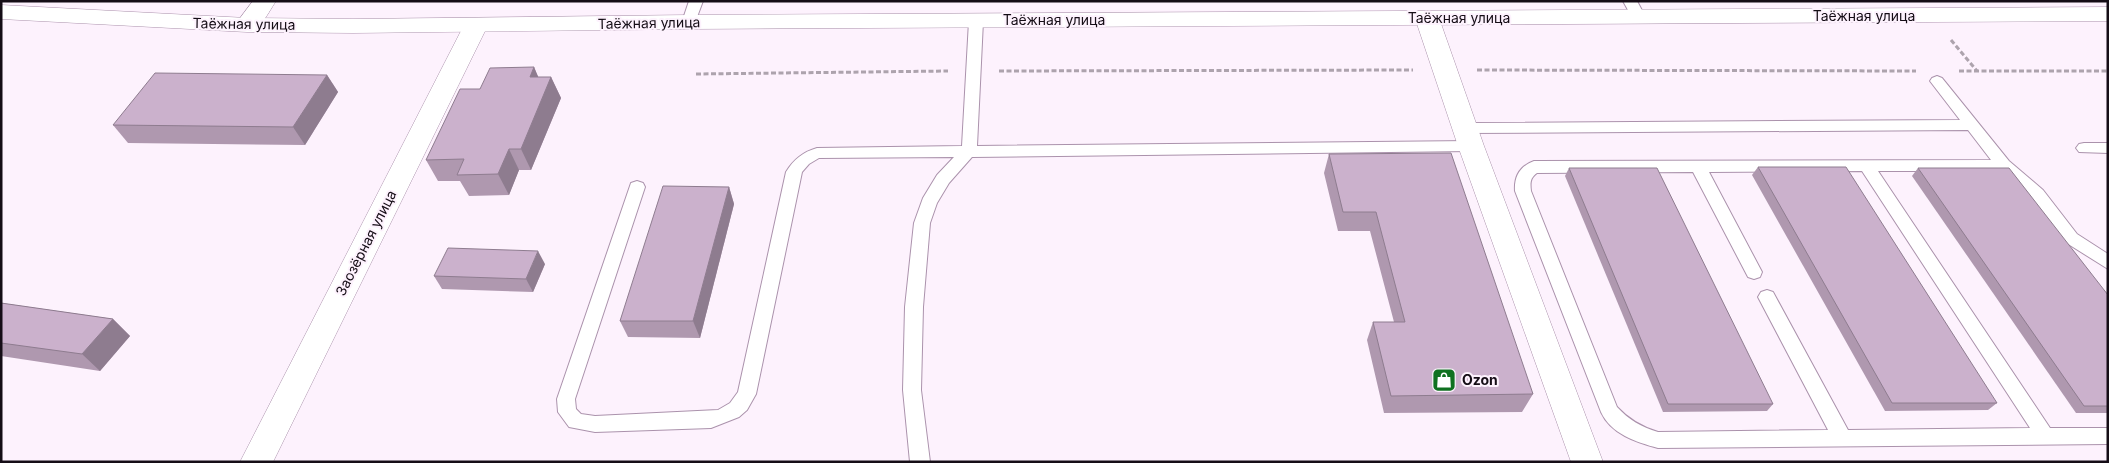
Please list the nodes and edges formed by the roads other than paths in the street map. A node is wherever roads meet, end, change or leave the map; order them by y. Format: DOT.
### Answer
graph roads {
  1 [pos="265,1"];
  2 [pos="1635,10"];
  3 [pos="1,12"];
  4 [pos="692,12"];
  5 [pos="2108,14"];
  6 [pos="1427,18"];
  7 [pos="976,21"];
  8 [pos="247,25"];
  9 [pos="476,25"];
  10 [pos="1937,81"];
  11 [pos="1972,125"];
  12 [pos="1468,137"];
  13 [pos="2084,148"];
  14 [pos="2108,148"];
  15 [pos="969,150"];
  16 [pos="1866,165"];
  17 [pos="2004,165"];
  18 [pos="1698,166"];
  19 [pos="637,188"];
  20 [pos="2108,263"];
  21 [pos="1754,272"];
  22 [pos="1767,297"];
  23 [pos="2045,436"];
  24 [pos="2108,436"];
  25 [pos="1842,438"];
  26 [pos="256,462"];
  27 [pos="920,462"];
  28 [pos="1587,462"];
  1 -- 8 [label="street"];
  2 -- 5 [label="street, Таёжная улица"];
  2 -- 6 [label="street, Таёжная улица"];
  3 -- 8 [label="street, Таёжная улица"];
  4 -- 7 [label="street, Таёжная улица"];
  4 -- 9 [label="street, Таёжная улица"];
  6 -- 7 [label="street, Таёжная улица"];
  6 -- 12 [label="street"];
  7 -- 15 [label="lane"];
  8 -- 9 [label="street, Таёжная улица"];
  9 -- 26 [label="street, Заозёрная улица"];
  10 -- 11 [label="lane"];
  11 -- 12 [label="lane"];
  11 -- 17 [label="lane"];
  12 -- 15 [label="lane"];
  12 -- 28 [label="street"];
  13 -- 14 [label="lane"];
  15 -- 19 [label="lane"];
  15 -- 27 [label="lane"];
  16 -- 17 [label="lane"];
  16 -- 18 [label="lane"];
  16 -- 23 [label="lane"];
  17 -- 20 [label="lane"];
  18 -- 21 [label="lane"];
  18 -- 25 [label="lane"];
  22 -- 25 [label="lane"];
  23 -- 24 [label="lane"];
  23 -- 25 [label="lane"];
}
